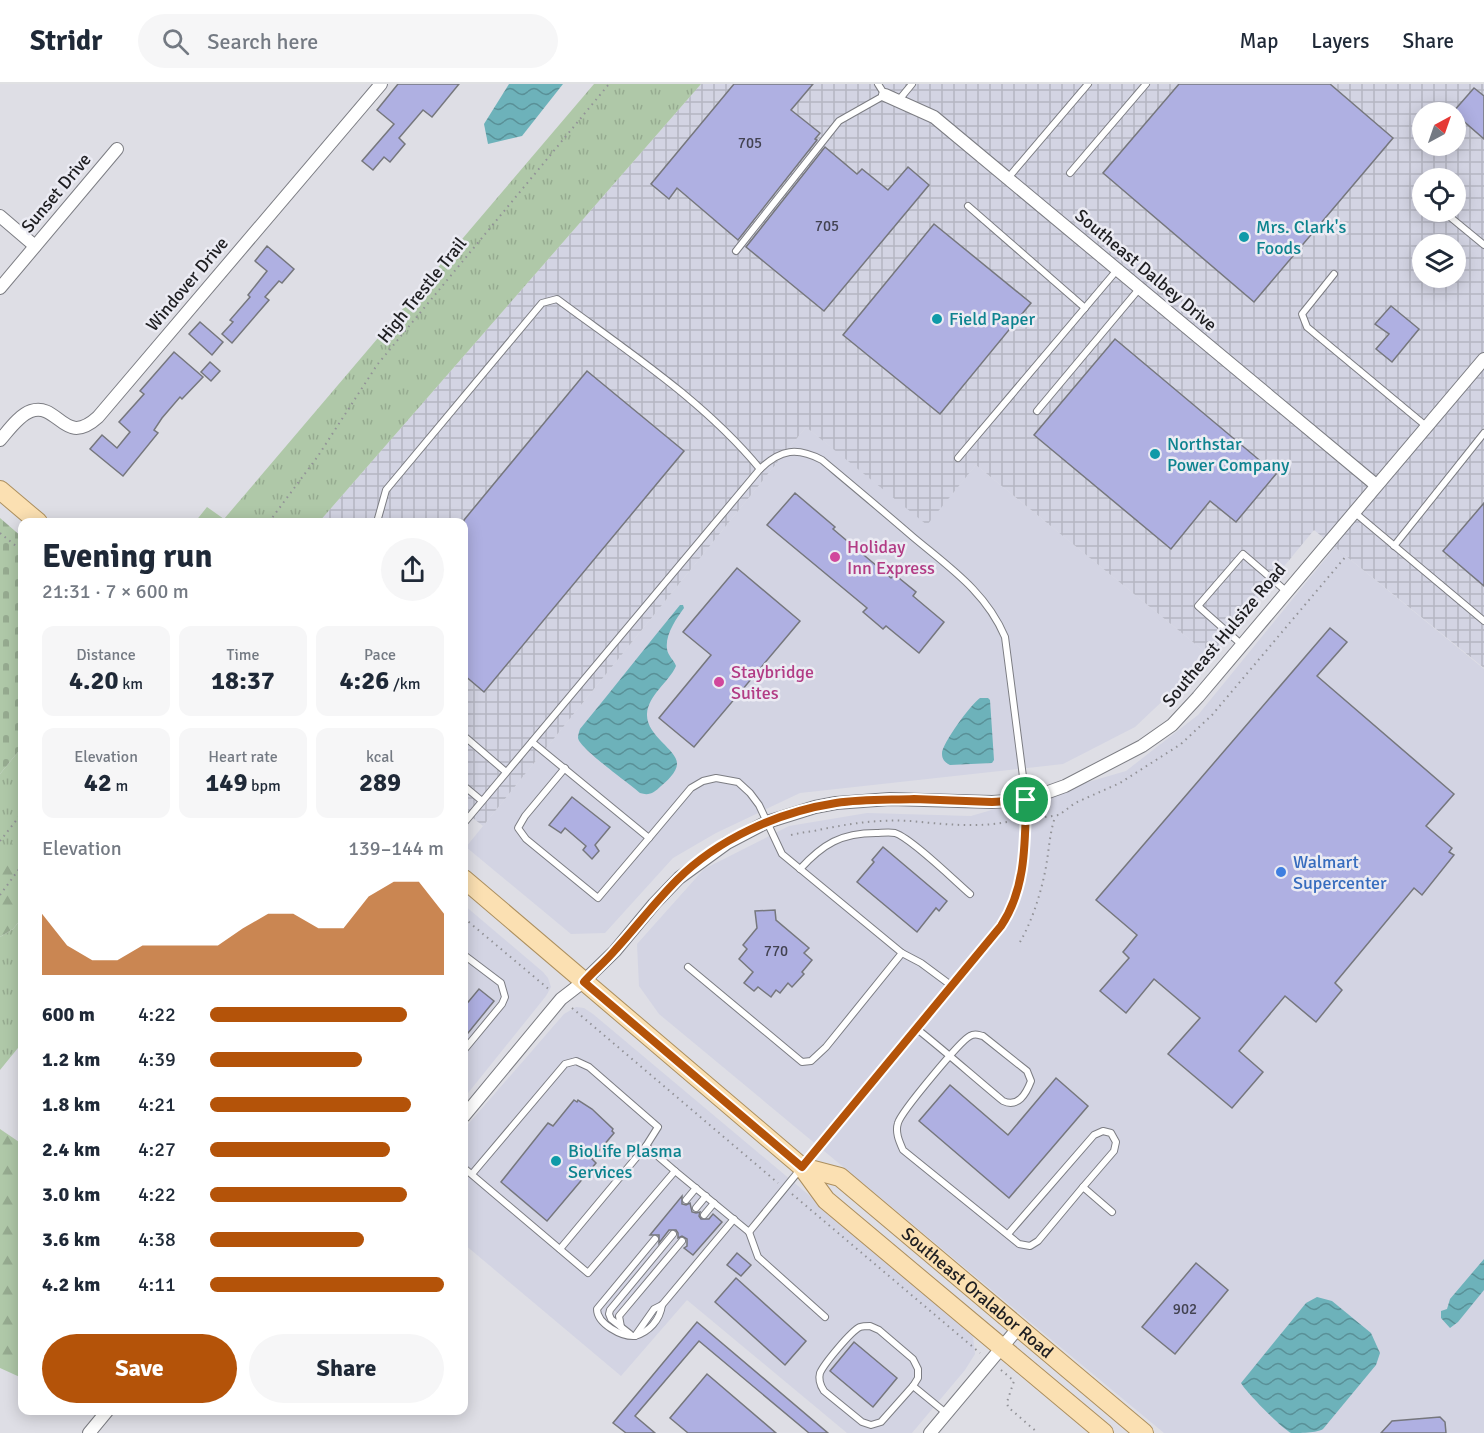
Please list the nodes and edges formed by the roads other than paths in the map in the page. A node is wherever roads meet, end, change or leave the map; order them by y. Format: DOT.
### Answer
graph roads {
  1 [pos="381,84"];
  2 [pos="878,84"];
  3 [pos="912,84"];
  4 [pos="1088,84"];
  5 [pos="1146,84"];
  6 [pos="885,95"];
  7 [pos="898,101"];
  8 [pos="117,149"];
  9 [pos="1070,173"];
  10 [pos="1008,178"];
  11 [pos="968,207"];
  12 [pos="0,216"];
  13 [pos="1456,222"];
  14 [pos="1484,245"];
  15 [pos="35,246"];
  16 [pos="736,251"];
  17 [pos="1117,269"];
  18 [pos="1334,274"];
  19 [pos="0,288"];
  20 [pos="1140,288"];
  21 [pos="1085,308"];
  22 [pos="1484,359"];
  23 [pos="1037,411"];
  24 [pos="1426,426"];
  25 [pos="1484,433"];
  26 [pos="0,440"];
  27 [pos="958,458"];
  28 [pos="760,469"];
  29 [pos="1376,485"];
  30 [pos="0,490"];
  31 [pos="1354,511"];
  32 [pos="33,518"];
  33 [pos="378,518"];
  34 [pos="1394,546"];
  35 [pos="1286,591"];
  36 [pos="1484,621"];
  37 [pos="1242,644"];
  38 [pos="468,739"];
  39 [pos="532,742"];
  40 [pos="565,768"];
  41 [pos="506,772"];
  42 [pos="468,789"];
  43 [pos="1026,800"];
  44 [pos="482,801"];
  45 [pos="468,818"];
  46 [pos="767,822"];
  47 [pos="649,838"];
  48 [pos="800,869"];
  49 [pos="468,882"];
  50 [pos="970,894"];
  51 [pos="902,953"];
  52 [pos="468,958"];
  53 [pos="688,967"];
  54 [pos="584,982"];
  55 [pos="952,986"];
  56 [pos="917,1029"];
  57 [pos="468,1045"];
  58 [pos="950,1057"];
  59 [pos="468,1111"];
  60 [pos="646,1146"];
  61 [pos="802,1167"];
  62 [pos="468,1171"];
  63 [pos="675,1171"];
  64 [pos="472,1174"];
  65 [pos="1083,1187"];
  66 [pos="696,1188"];
  67 [pos="706,1196"];
  68 [pos="686,1200"];
  69 [pos="714,1203"];
  70 [pos="696,1208"];
  71 [pos="1112,1212"];
  72 [pos="704,1215"];
  73 [pos="734,1219"];
  74 [pos="749,1232"];
  75 [pos="673,1234"];
  76 [pos="1008,1234"];
  77 [pos="655,1239"];
  78 [pos="682,1241"];
  79 [pos="560,1249"];
  80 [pos="825,1317"];
  81 [pos="1019,1327"];
  82 [pos="621,1328"];
  83 [pos="634,1336"];
  84 [pos="1002,1347"];
  85 [pos="913,1386"];
  86 [pos="947,1413"];
  87 [pos="104,1415"];
  88 [pos="93,1431"];
  89 [pos="930,1433"];
  90 [pos="1104,1433"];
  91 [pos="1144,1433"];
  1 -- 26 [label="street, Windover Drive"];
  2 -- 6 [label="lane"];
  3 -- 7 [label="lane"];
  4 -- 10 [label="lane"];
  5 -- 9 [label="lane"];
  6 -- 7 [label="street, Southeast Dalbey Drive"];
  6 -- 16 [label="lane"];
  7 -- 10 [label="street, Southeast Dalbey Drive"];
  8 -- 15 [label="street, Sunset Drive"];
  10 -- 17 [label="street, Southeast Dalbey Drive"];
  11 -- 21 [label="lane"];
  12 -- 15 [label="street"];
  13 -- 14 [label="lane"];
  15 -- 19 [label="street, Sunset Drive"];
  17 -- 20 [label="street, Southeast Dalbey Drive"];
  17 -- 21 [label="lane"];
  18 -- 24 [label="lane"];
  20 -- 23 [label="lane"];
  20 -- 29 [label="street, Southeast Dalbey Drive"];
  21 -- 27 [label="lane"];
  22 -- 24 [label="street, Southeast Hulsize Road"];
  24 -- 29 [label="street, Southeast Hulsize Road"];
  25 -- 34 [label="lane"];
  28 -- 33 [label="lane"];
  28 -- 39 [label="lane"];
  28 -- 43 [label="lane"];
  29 -- 31 [label="street, Southeast Hulsize Road"];
  30 -- 32 [label="main road"];
  31 -- 34 [label="lane"];
  31 -- 35 [label="street, Southeast Hulsize Road"];
  34 -- 36 [label="lane"];
  35 -- 37 [label="street, Southeast Hulsize Road"];
  35 -- 37 [label="lane"];
  37 -- 43 [label="street, Southeast Hulsize Road"];
  38 -- 41 [label="lane"];
  39 -- 40 [label="lane"];
  39 -- 41 [label="lane"];
  40 -- 47 [label="lane"];
  40 -- 47 [label="lane"];
  41 -- 44 [label="lane"];
  42 -- 44 [label="lane"];
  43 -- 46 [label="street, Southeast Hulsize Road"];
  43 -- 55 [label="lane"];
  44 -- 45 [label="lane"];
  46 -- 47 [label="lane"];
  46 -- 48 [label="lane"];
  46 -- 54 [label="street, Southeast Hulsize Road"];
  48 -- 50 [label="lane"];
  48 -- 51 [label="lane"];
  49 -- 54 [label="main road, Southeast Oralabor Road"];
  51 -- 53 [label="lane"];
  51 -- 55 [label="lane"];
  52 -- 57 [label="lane"];
  54 -- 59 [label="street, Southeast Hulsize Road"];
  54 -- 61 [label="main road, Southeast Oralabor Road"];
  55 -- 56 [label="lane"];
  56 -- 58 [label="lane"];
  56 -- 61 [label="lane"];
  58 -- 58 [label="lane"];
  58 -- 76 [label="lane"];
  60 -- 63 [label="lane"];
  60 -- 64 [label="lane"];
  60 -- 79 [label="lane"];
  61 -- 74 [label="lane"];
  61 -- 81 [label="main road, Southeast Oralabor Road"];
  61 -- 84 [label="main road, Southeast Oralabor Road"];
  62 -- 64 [label="lane"];
  63 -- 66 [label="lane"];
  63 -- 79 [label="lane"];
  64 -- 79 [label="lane"];
  65 -- 71 [label="lane"];
  65 -- 76 [label="lane"];
  65 -- 76 [label="lane"];
  66 -- 67 [label="lane"];
  66 -- 68 [label="lane"];
  67 -- 69 [label="lane"];
  67 -- 70 [label="lane"];
  69 -- 72 [label="lane"];
  69 -- 73 [label="lane"];
  73 -- 74 [label="lane"];
  73 -- 83 [label="lane"];
  74 -- 80 [label="lane"];
  75 -- 82 [label="lane"];
  77 -- 83 [label="lane"];
  78 -- 82 [label="lane"];
  81 -- 84 [label="street"];
  81 -- 91 [label="main road, Southeast Oralabor Road"];
  82 -- 83 [label="lane"];
  84 -- 86 [label="street"];
  84 -- 90 [label="main road, Southeast Oralabor Road"];
  85 -- 85 [label="lane"];
  85 -- 86 [label="lane"];
  86 -- 89 [label="street"];
  87 -- 88 [label="street"];
}
